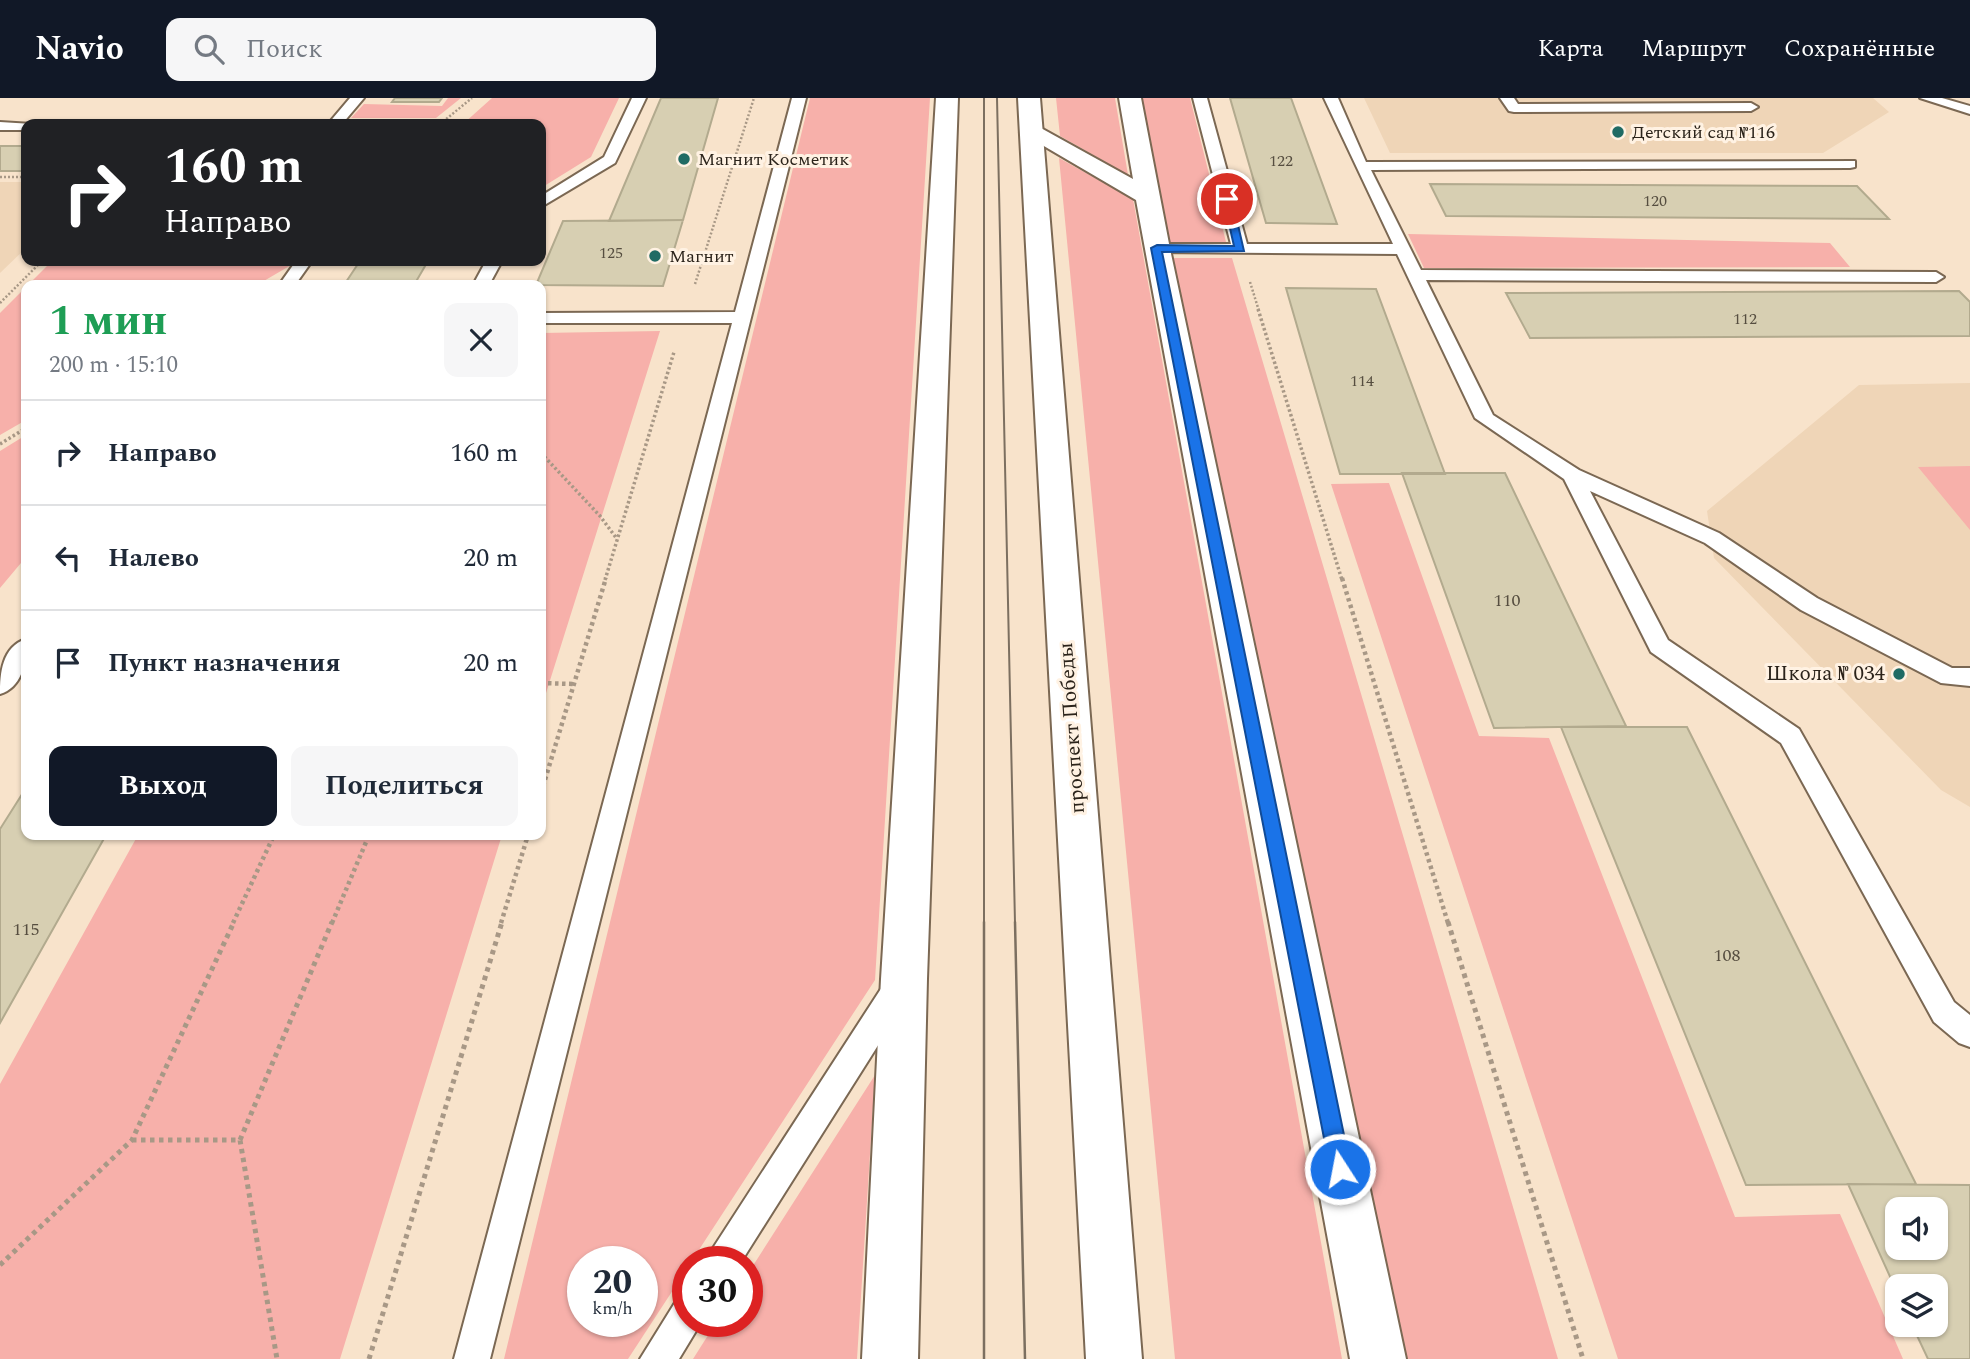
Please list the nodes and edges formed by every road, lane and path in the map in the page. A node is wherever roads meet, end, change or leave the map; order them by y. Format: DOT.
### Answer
graph roads {
  1 [pos="357,98"];
  2 [pos="472,98"];
  3 [pos="639,98"];
  4 [pos="754,98"];
  5 [pos="799,98"];
  6 [pos="947,98"];
  7 [pos="1130,98"];
  8 [pos="1200,98"];
  9 [pos="1331,98"];
  10 [pos="1507,98"];
  11 [pos="1927,98"];
  12 [pos="1751,107"];
  13 [pos="1970,110"];
  14 [pos="1030,115"];
  15 [pos="339,119"];
  16 [pos="446,119"];
  17 [pos="0,126"];
  18 [pos="21,126"];
  19 [pos="1850,164"];
  20 [pos="1361,166"];
  21 [pos="0,177"];
  22 [pos="21,177"];
  23 [pos="1148,197"];
  24 [pos="546,199"];
  25 [pos="1157,248"];
  26 [pos="1240,249"];
  27 [pos="1403,249"];
  28 [pos="37,266"];
  29 [pos="1416,275"];
  30 [pos="1936,277"];
  31 [pos="23,280"];
  32 [pos="21,282"];
  33 [pos="0,303"];
  34 [pos="743,317"];
  35 [pos="546,318"];
  36 [pos="684,320"];
  37 [pos="21,431"];
  38 [pos="0,443"];
  39 [pos="546,458"];
  40 [pos="1572,475"];
  41 [pos="617,539"];
  42 [pos="21,655"];
  43 [pos="1970,677"];
  44 [pos="546,683"];
  45 [pos="574,684"];
  46 [pos="0,685"];
  47 [pos="546,776"];
  48 [pos="272,840"];
  49 [pos="367,840"];
  50 [pos="526,840"];
  51 [pos="904,979"];
  52 [pos="1970,1033"];
  53 [pos="132,1140"];
  54 [pos="240,1140"];
  55 [pos="731,1246"];
  56 [pos="0,1265"];
  57 [pos="672,1337"];
  58 [pos="277,1359"];
  59 [pos="369,1359"];
  60 [pos="472,1359"];
  61 [pos="658,1359"];
  62 [pos="890,1359"];
  63 [pos="1114,1359"];
  64 [pos="1378,1359"];
  65 [pos="1583,1359"];
  1 -- 15 [label="lane"];
  2 -- 16 [label="path"];
  3 -- 24 [label="lane"];
  4 -- 36 [label="path"];
  5 -- 34 [label="lane"];
  6 -- 51 [label="main road"];
  7 -- 23 [label="main road"];
  8 -- 26 [label="lane"];
  9 -- 20 [label="lane"];
  10 -- 12 [label="lane"];
  11 -- 13 [label="lane"];
  14 -- 23 [label="main road"];
  14 -- 63 [label="main road, проспект Победы"];
  17 -- 18 [label="lane"];
  19 -- 20 [label="lane"];
  20 -- 27 [label="lane"];
  21 -- 22 [label="path"];
  23 -- 25 [label="main road"];
  25 -- 26 [label="lane"];
  25 -- 64 [label="main road"];
  26 -- 27 [label="lane"];
  26 -- 65 [label="path"];
  27 -- 29 [label="lane"];
  28 -- 31 [label="path"];
  29 -- 30 [label="lane"];
  29 -- 40 [label="lane"];
  32 -- 33 [label="path"];
  34 -- 36 [label="lane"];
  34 -- 60 [label="lane"];
  35 -- 36 [label="lane"];
  36 -- 41 [label="path"];
  37 -- 38 [label="path"];
  39 -- 41 [label="path"];
  40 -- 43 [label="lane"];
  40 -- 52 [label="lane"];
  41 -- 45 [label="path"];
  42 -- 46 [label="lane"];
  44 -- 45 [label="path"];
  45 -- 47 [label="path"];
  48 -- 53 [label="path"];
  49 -- 54 [label="path"];
  50 -- 59 [label="path"];
  51 -- 55 [label="lane"];
  51 -- 62 [label="main road"];
  53 -- 54 [label="path"];
  53 -- 56 [label="path"];
  54 -- 58 [label="path"];
  57 -- 61 [label="lane"];
}
